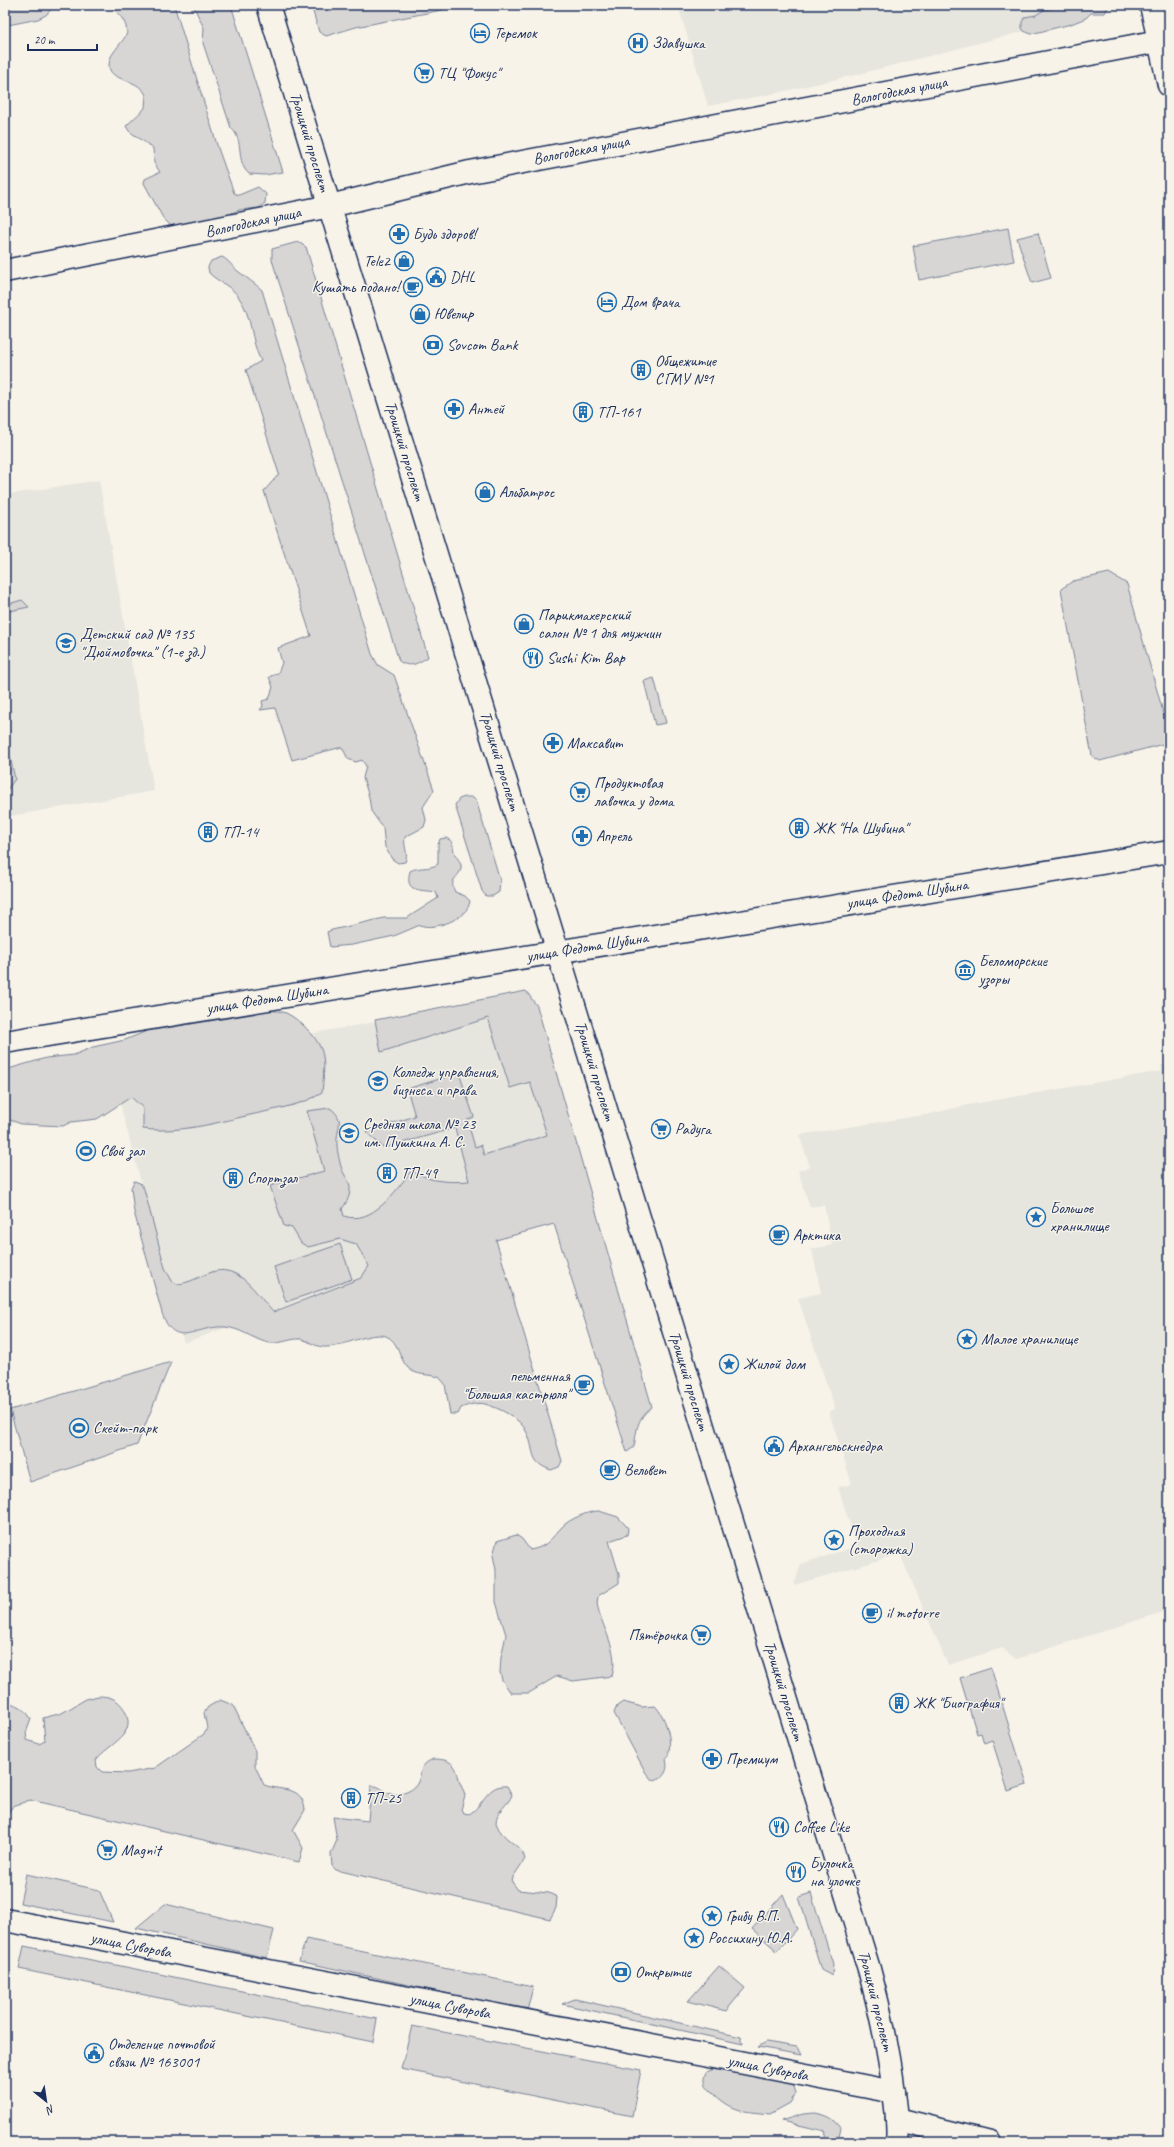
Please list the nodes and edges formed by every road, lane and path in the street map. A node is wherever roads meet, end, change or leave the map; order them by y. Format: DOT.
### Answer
graph roads {
  1 [pos="268,5"];
  2 [pos="1151,5"];
  3 [pos="1159,41"];
  4 [pos="1169,85"];
  5 [pos="330,206"];
  6 [pos="5,271"];
  7 [pos="1169,852"];
  8 [pos="558,952"];
  9 [pos="5,1042"];
  10 [pos="5,1920"];
  11 [pos="894,2092"];
  12 [pos="897,2119"];
  13 [pos="897,2142"];
  14 [pos="989,2142"];
  1 -- 5 [label="street, Троицкий проспект"];
  2 -- 3 [label="street"];
  3 -- 4 [label="street"];
  3 -- 5 [label="street, Вологодская улица"];
  5 -- 6 [label="street, Вологодская улица"];
  5 -- 8 [label="street, Троицкий проспект"];
  7 -- 8 [label="street, улица Федота Шубина"];
  8 -- 9 [label="street, улица Федота Шубина"];
  8 -- 11 [label="street, Троицкий проспект"];
  10 -- 11 [label="street, улица Суворова"];
  11 -- 12 [label="street, Троицкий проспект"];
  12 -- 13 [label="street, Троицкий проспект"];
  12 -- 14 [label="street"];
}
